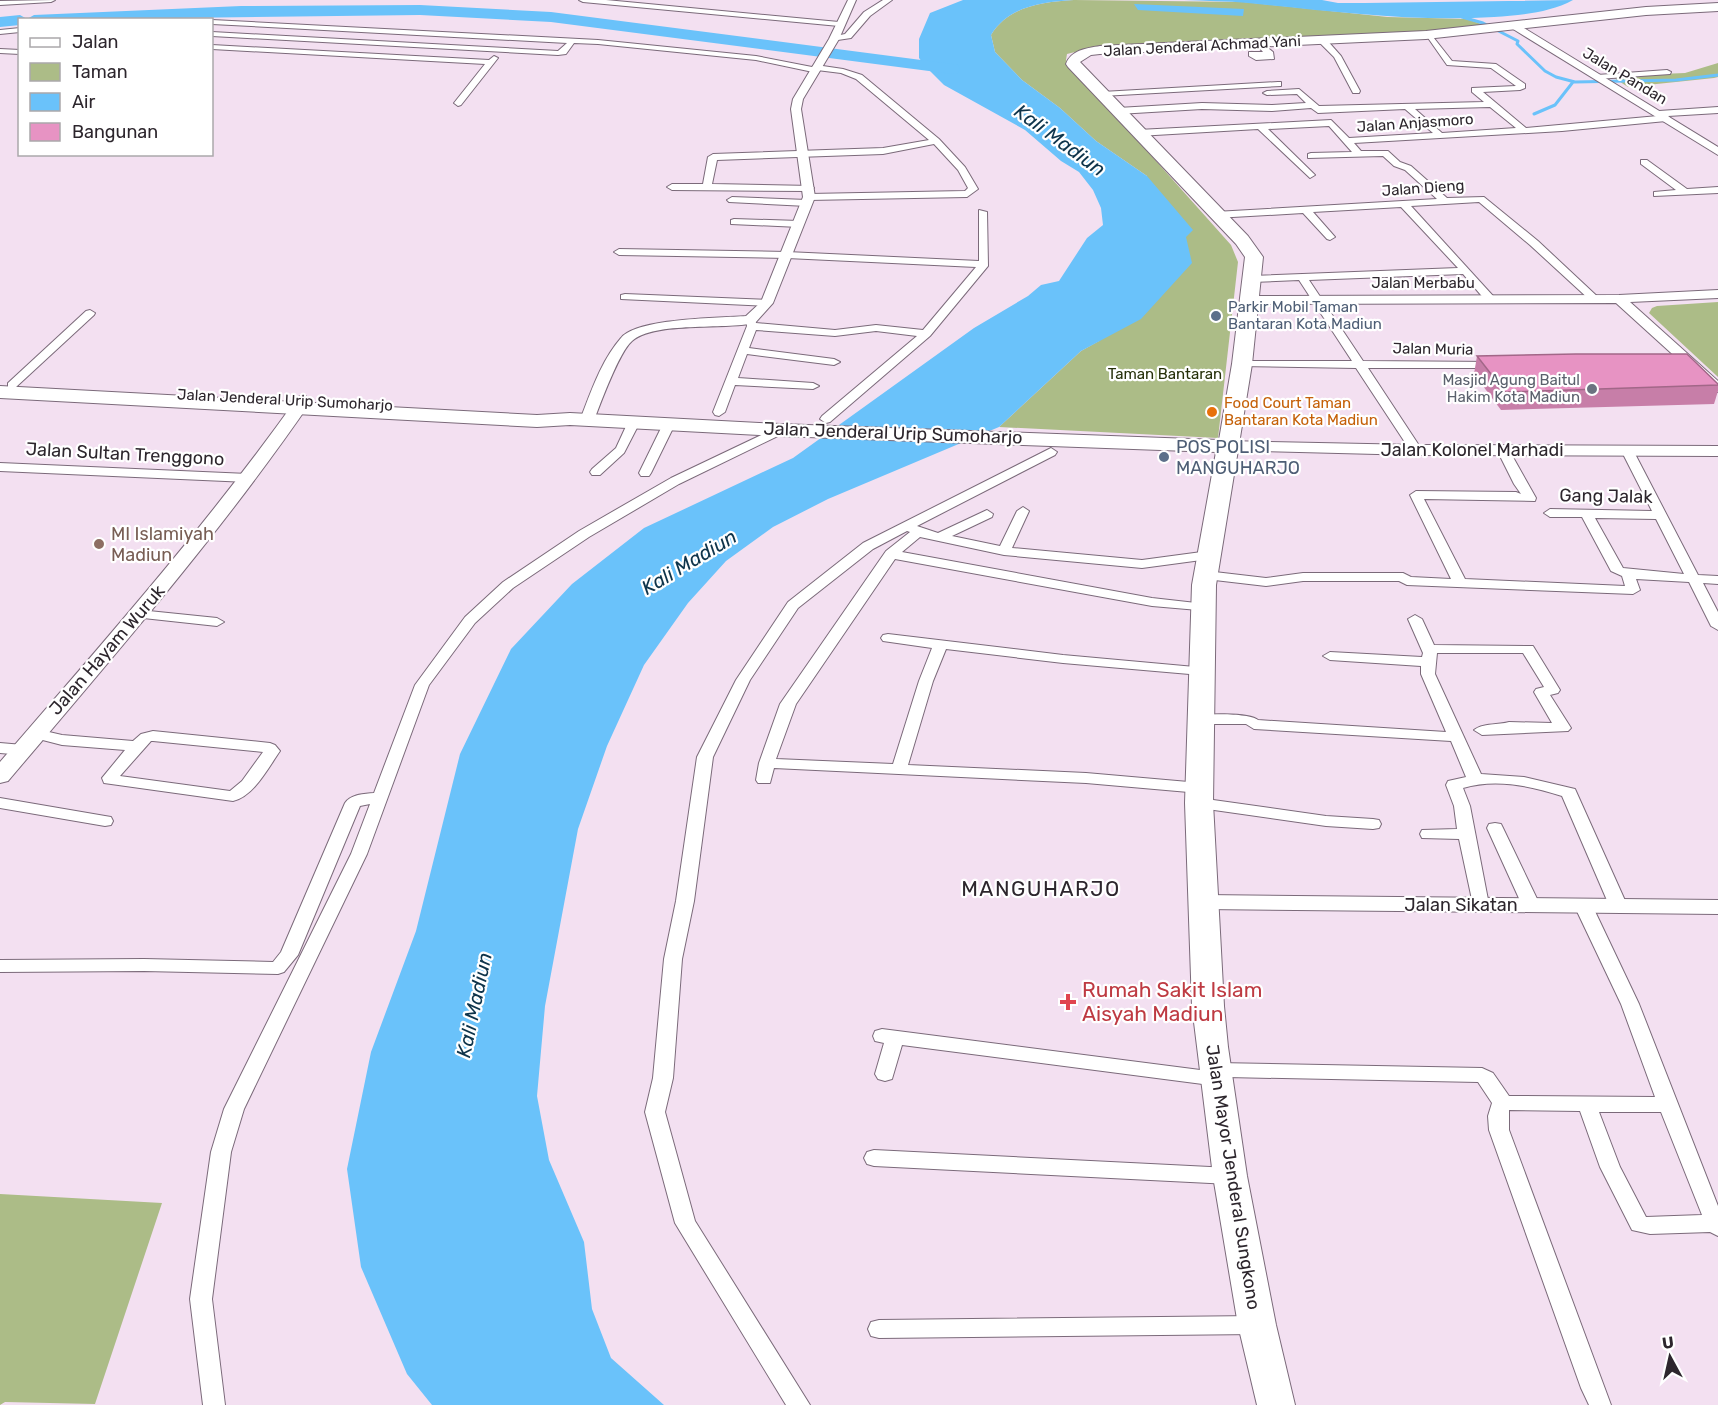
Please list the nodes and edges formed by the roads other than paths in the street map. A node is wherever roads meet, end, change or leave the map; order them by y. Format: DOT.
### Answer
graph roads {
  1 [pos="51,0"];
  2 [pos="583,0"];
  3 [pos="852,0"];
  4 [pos="888,0"];
  5 [pos="0,3"];
  6 [pos="1718,7"];
  7 [pos="213,22"];
  8 [pos="272,24"];
  9 [pos="839,24"];
  10 [pos="1512,27"];
  11 [pos="18,30"];
  12 [pos="388,30"];
  13 [pos="0,32"];
  14 [pos="213,34"];
  15 [pos="1430,34"];
  16 [pos="254,36"];
  17 [pos="0,37"];
  18 [pos="515,37"];
  19 [pos="18,38"];
  20 [pos="834,39"];
  21 [pos="1322,40"];
  22 [pos="373,42"];
  23 [pos="570,43"];
  24 [pos="1259,43"];
  25 [pos="213,47"];
  26 [pos="237,48"];
  27 [pos="502,50"];
  28 [pos="0,51"];
  29 [pos="18,51"];
  30 [pos="357,54"];
  31 [pos="1269,60"];
  32 [pos="490,62"];
  33 [pos="817,65"];
  34 [pos="1668,72"];
  35 [pos="1605,82"];
  36 [pos="1285,91"];
  37 [pos="1356,91"];
  38 [pos="1264,93"];
  39 [pos="1102,94"];
  40 [pos="459,103"];
  41 [pos="1492,104"];
  42 [pos="1405,105"];
  43 [pos="1316,107"];
  44 [pos="1718,110"];
  45 [pos="1118,111"];
  46 [pos="1663,116"];
  47 [pos="1217,117"];
  48 [pos="1331,123"];
  49 [pos="1260,126"];
  50 [pos="1524,130"];
  51 [pos="1138,133"];
  52 [pos="1439,135"];
  53 [pos="936,141"];
  54 [pos="1347,141"];
  55 [pos="1718,152"];
  56 [pos="804,153"];
  57 [pos="1359,154"];
  58 [pos="1311,156"];
  59 [pos="1644,162"];
  60 [pos="1310,175"];
  61 [pos="672,187"];
  62 [pos="706,187"];
  63 [pos="1718,190"];
  64 [pos="1685,192"];
  65 [pos="1657,194"];
  66 [pos="808,196"];
  67 [pos="732,200"];
  68 [pos="1446,202"];
  69 [pos="1404,204"];
  70 [pos="1305,209"];
  71 [pos="982,212"];
  72 [pos="1215,215"];
  73 [pos="734,222"];
  74 [pos="799,224"];
  75 [pos="1330,237"];
  76 [pos="619,252"];
  77 [pos="788,255"];
  78 [pos="984,264"];
  79 [pos="1466,271"];
  80 [pos="1302,278"];
  81 [pos="1252,279"];
  82 [pos="1718,294"];
  83 [pos="625,297"];
  84 [pos="1490,299"];
  85 [pos="1595,299"];
  86 [pos="1618,299"];
  87 [pos="1251,300"];
  88 [pos="1318,300"];
  89 [pos="767,303"];
  90 [pos="90,313"];
  91 [pos="882,316"];
  92 [pos="751,323"];
  93 [pos="876,328"];
  94 [pos="926,334"];
  95 [pos="742,350"];
  96 [pos="834,362"];
  97 [pos="1360,363"];
  98 [pos="1242,364"];
  99 [pos="1504,365"];
  100 [pos="1671,367"];
  101 [pos="1695,368"];
  102 [pos="730,381"];
  103 [pos="813,386"];
  104 [pos="4,387"];
  105 [pos="1718,388"];
  106 [pos="302,404"];
  107 [pos="274,406"];
  108 [pos="718,412"];
  109 [pos="579,419"];
  110 [pos="826,419"];
  111 [pos="634,422"];
  112 [pos="287,424"];
  113 [pos="669,424"];
  114 [pos="789,429"];
  115 [pos="1221,446"];
  116 [pos="1416,450"];
  117 [pos="1503,450"];
  118 [pos="1627,450"];
  119 [pos="1718,451"];
  120 [pos="1051,452"];
  121 [pos="0,467"];
  122 [pos="596,472"];
  123 [pos="645,473"];
  124 [pos="248,478"];
  125 [pos="1023,512"];
  126 [pos="1550,513"];
  127 [pos="1586,513"];
  128 [pos="987,514"];
  129 [pos="1661,515"];
  130 [pos="912,528"];
  131 [pos="939,537"];
  132 [pos="1004,551"];
  133 [pos="891,554"];
  134 [pos="1208,565"];
  135 [pos="1628,574"];
  136 [pos="1694,578"];
  137 [pos="1718,580"];
  138 [pos="1460,583"];
  139 [pos="1205,608"];
  140 [pos="139,614"];
  141 [pos="1415,619"];
  142 [pos="217,622"];
  143 [pos="1718,626"];
  144 [pos="888,638"];
  145 [pos="940,646"];
  146 [pos="1330,656"];
  147 [pos="1429,656"];
  148 [pos="1201,671"];
  149 [pos="1200,719"];
  150 [pos="1482,730"];
  151 [pos="36,734"];
  152 [pos="1457,737"];
  153 [pos="137,746"];
  154 [pos="0,748"];
  155 [pos="23,750"];
  156 [pos="767,763"];
  157 [pos="899,769"];
  158 [pos="0,776"];
  159 [pos="1475,778"];
  160 [pos="764,780"];
  161 [pos="1200,796"];
  162 [pos="380,798"];
  163 [pos="0,803"];
  164 [pos="105,821"];
  165 [pos="1373,824"];
  166 [pos="1495,828"];
  167 [pos="1428,834"];
  168 [pos="1466,834"];
  169 [pos="1204,902"];
  170 [pos="1480,905"];
  171 [pos="1531,905"];
  172 [pos="1584,905"];
  173 [pos="1618,905"];
  174 [pos="1718,907"];
  175 [pos="0,966"];
  176 [pos="885,1074"];
  177 [pos="1218,1075"];
  178 [pos="1502,1102"];
  179 [pos="1587,1104"];
  180 [pos="1668,1105"];
  181 [pos="874,1158"];
  182 [pos="1230,1176"];
  183 [pos="1717,1225"];
  184 [pos="1257,1325"];
  185 [pos="879,1329"];
  186 [pos="214,1405"];
  187 [pos="800,1405"];
  188 [pos="1276,1405"];
  189 [pos="1600,1405"];
  1 -- 5 [label="street"];
  2 -- 9 [label="street"];
  3 -- 9 [label="street"];
  4 -- 20 [label="street"];
  6 -- 10 [label="highway, Jalan Jenderal Achmad Yani"];
  7 -- 8 [label="street"];
  8 -- 12 [label="street"];
  8 -- 16 [label="street"];
  9 -- 20 [label="street"];
  10 -- 15 [label="highway, Jalan Jenderal Achmad Yani"];
  10 -- 35 [label="street, Jalan Pandan"];
  11 -- 13 [label="street"];
  12 -- 18 [label="street"];
  12 -- 22 [label="street"];
  14 -- 16 [label="street"];
  15 -- 21 [label="highway, Jalan Jenderal Achmad Yani"];
  15 -- 41 [label="street"];
  16 -- 22 [label="street"];
  16 -- 26 [label="street"];
  17 -- 19 [label="street"];
  18 -- 23 [label="street"];
  18 -- 27 [label="street"];
  20 -- 33 [label="street"];
  21 -- 24 [label="highway, Jalan Jenderal Achmad Yani"];
  21 -- 37 [label="street"];
  22 -- 27 [label="street"];
  22 -- 30 [label="street"];
  23 -- 27 [label="street"];
  23 -- 33 [label="street"];
  24 -- 31 [label="street"];
  24 -- 39 [label="highway, Jalan Jenderal Achmad Yani"];
  25 -- 26 [label="street"];
  26 -- 30 [label="street"];
  27 -- 32 [label="street"];
  28 -- 29 [label="street"];
  30 -- 32 [label="street"];
  32 -- 40 [label="street"];
  33 -- 53 [label="street"];
  33 -- 56 [label="street"];
  34 -- 35 [label="street"];
  35 -- 46 [label="street, Jalan Pandan"];
  36 -- 38 [label="street"];
  36 -- 39 [label="street"];
  36 -- 43 [label="street"];
  39 -- 45 [label="highway, Jalan Jenderal Achmad Yani"];
  41 -- 42 [label="street"];
  41 -- 50 [label="street"];
  42 -- 43 [label="street"];
  42 -- 52 [label="street"];
  43 -- 47 [label="street"];
  43 -- 48 [label="street"];
  44 -- 46 [label="street, Jalan Anjasmoro"];
  45 -- 47 [label="street"];
  45 -- 51 [label="highway, Jalan Jenderal Achmad Yani"];
  46 -- 50 [label="street, Jalan Anjasmoro"];
  46 -- 55 [label="street, Jalan Pandan"];
  47 -- 49 [label="street, Jalan Anjasmoro"];
  47 -- 51 [label="street, Jalan Anjasmoro"];
  48 -- 49 [label="street, Jalan Anjasmoro"];
  48 -- 54 [label="street, Jalan Anjasmoro"];
  49 -- 60 [label="street"];
  50 -- 52 [label="street, Jalan Anjasmoro"];
  51 -- 72 [label="highway, Jalan Jenderal Achmad Yani"];
  52 -- 54 [label="street, Jalan Anjasmoro"];
  53 -- 56 [label="street"];
  53 -- 66 [label="street"];
  54 -- 57 [label="street"];
  56 -- 62 [label="street"];
  56 -- 66 [label="street"];
  57 -- 58 [label="street"];
  57 -- 68 [label="street"];
  59 -- 64 [label="street"];
  61 -- 62 [label="street"];
  62 -- 66 [label="street"];
  63 -- 64 [label="street"];
  64 -- 65 [label="street"];
  66 -- 67 [label="street"];
  66 -- 74 [label="street"];
  68 -- 69 [label="street, Jalan Dieng"];
  68 -- 85 [label="street, Jalan Dieng"];
  69 -- 70 [label="street, Jalan Dieng"];
  69 -- 79 [label="street"];
  70 -- 72 [label="street, Jalan Dieng"];
  70 -- 75 [label="street"];
  71 -- 78 [label="street"];
  72 -- 81 [label="highway, Jalan Jenderal Achmad Yani"];
  73 -- 74 [label="street"];
  74 -- 77 [label="street"];
  76 -- 77 [label="street"];
  77 -- 78 [label="street"];
  77 -- 89 [label="street"];
  78 -- 94 [label="street"];
  79 -- 80 [label="street"];
  79 -- 84 [label="street"];
  80 -- 81 [label="street"];
  80 -- 88 [label="street"];
  81 -- 87 [label="highway, Jalan Jenderal Achmad Yani"];
  82 -- 86 [label="street, Jalan Merbabu"];
  83 -- 89 [label="street"];
  84 -- 85 [label="street, Jalan Merbabu"];
  84 -- 88 [label="street, Jalan Merbabu"];
  85 -- 86 [label="street, Jalan Merbabu"];
  86 -- 101 [label="street"];
  87 -- 88 [label="street, Jalan Merbabu"];
  87 -- 98 [label="highway, Jalan Jenderal Achmad Yani"];
  88 -- 97 [label="street"];
  89 -- 92 [label="street"];
  90 -- 104 [label="street"];
  91 -- 93 [label="street"];
  92 -- 93 [label="street"];
  92 -- 95 [label="street"];
  92 -- 109 [label="street"];
  93 -- 94 [label="street"];
  94 -- 110 [label="street"];
  95 -- 96 [label="street"];
  95 -- 102 [label="street"];
  97 -- 98 [label="street, Jalan Muria"];
  97 -- 99 [label="street, Jalan Muria"];
  97 -- 116 [label="street"];
  98 -- 115 [label="highway, Jalan Jenderal Achmad Yani"];
  100 -- 101 [label="street"];
  101 -- 105 [label="street"];
  102 -- 103 [label="street"];
  102 -- 108 [label="street"];
  104 -- 106 [label="highway, Jalan Jenderal Urip Sumoharjo"];
  104 -- 107 [label="highway, Jalan Jenderal Urip Sumoharjo"];
  106 -- 107 [label="highway, Jalan Jenderal Urip Sumoharjo"];
  106 -- 109 [label="highway, Jalan Jenderal Urip Sumoharjo"];
  106 -- 112 [label="main road, Jalan Hayam Wuruk"];
  107 -- 112 [label="highway"];
  109 -- 111 [label="highway, Jalan Jenderal Urip Sumoharjo"];
  111 -- 113 [label="highway, Jalan Jenderal Urip Sumoharjo"];
  111 -- 122 [label="street"];
  112 -- 124 [label="main road, Jalan Hayam Wuruk"];
  113 -- 114 [label="highway, Jalan Jenderal Urip Sumoharjo"];
  113 -- 123 [label="street"];
  114 -- 115 [label="highway, Jalan Jenderal Urip Sumoharjo"];
  114 -- 162 [label="street"];
  115 -- 116 [label="main road, Jalan Kolonel Marhadi"];
  115 -- 134 [label="highway, Jalan Mayor Jenderal Sungkono"];
  116 -- 117 [label="main road, Jalan Kolonel Marhadi"];
  117 -- 118 [label="main road, Jalan Kolonel Marhadi"];
  117 -- 138 [label="street"];
  118 -- 119 [label="main road, Jalan Kolonel Marhadi"];
  118 -- 129 [label="street"];
  120 -- 130 [label="street"];
  121 -- 124 [label="street, Jalan Sultan Trenggono"];
  124 -- 140 [label="main road, Jalan Hayam Wuruk"];
  125 -- 132 [label="street"];
  126 -- 127 [label="street, Gang Jalak"];
  127 -- 129 [label="street, Gang Jalak"];
  127 -- 135 [label="street"];
  128 -- 131 [label="street"];
  129 -- 136 [label="street"];
  130 -- 131 [label="street"];
  130 -- 133 [label="street"];
  130 -- 187 [label="street"];
  131 -- 132 [label="street"];
  132 -- 134 [label="street"];
  133 -- 139 [label="street"];
  133 -- 156 [label="street"];
  134 -- 138 [label="street"];
  134 -- 139 [label="highway, Jalan Mayor Jenderal Sungkono"];
  135 -- 136 [label="street"];
  135 -- 138 [label="street"];
  136 -- 137 [label="street"];
  136 -- 143 [label="street"];
  139 -- 148 [label="highway, Jalan Mayor Jenderal Sungkono"];
  140 -- 142 [label="street"];
  140 -- 151 [label="main road, Jalan Hayam Wuruk"];
  141 -- 147 [label="street"];
  144 -- 145 [label="street"];
  145 -- 148 [label="street"];
  145 -- 157 [label="street"];
  146 -- 147 [label="street"];
  147 -- 150 [label="street"];
  147 -- 152 [label="street"];
  148 -- 149 [label="highway, Jalan Mayor Jenderal Sungkono"];
  149 -- 152 [label="street"];
  149 -- 161 [label="highway, Jalan Mayor Jenderal Sungkono"];
  151 -- 153 [label="street"];
  151 -- 155 [label="main road, Jalan Hayam Wuruk"];
  152 -- 159 [label="street"];
  153 -- 153 [label="street"];
  154 -- 155 [label="street"];
  155 -- 158 [label="main road, Jalan Hayam Wuruk"];
  156 -- 157 [label="street"];
  156 -- 160 [label="street"];
  157 -- 161 [label="street"];
  159 -- 168 [label="street"];
  159 -- 173 [label="street"];
  161 -- 165 [label="street"];
  161 -- 169 [label="highway, Jalan Mayor Jenderal Sungkono"];
  162 -- 175 [label="street"];
  162 -- 186 [label="street"];
  163 -- 164 [label="street"];
  166 -- 171 [label="street"];
  167 -- 168 [label="street"];
  168 -- 170 [label="street"];
  169 -- 170 [label="street, Jalan Sikatan"];
  169 -- 177 [label="highway, Jalan Mayor Jenderal Sungkono"];
  170 -- 171 [label="street, Jalan Sikatan"];
  171 -- 172 [label="street, Jalan Sikatan"];
  172 -- 173 [label="street, Jalan Sikatan"];
  172 -- 180 [label="street"];
  173 -- 174 [label="street, Jalan Sikatan"];
  176 -- 177 [label="street"];
  177 -- 178 [label="street"];
  177 -- 182 [label="highway, Jalan Mayor Jenderal Sungkono"];
  178 -- 179 [label="street"];
  178 -- 189 [label="street"];
  179 -- 180 [label="street"];
  179 -- 183 [label="street"];
  180 -- 183 [label="street"];
  181 -- 182 [label="street"];
  182 -- 184 [label="highway, Jalan Mayor Jenderal Sungkono"];
  184 -- 185 [label="street"];
  184 -- 188 [label="highway, Jalan Mayor Jenderal Sungkono"];
}
